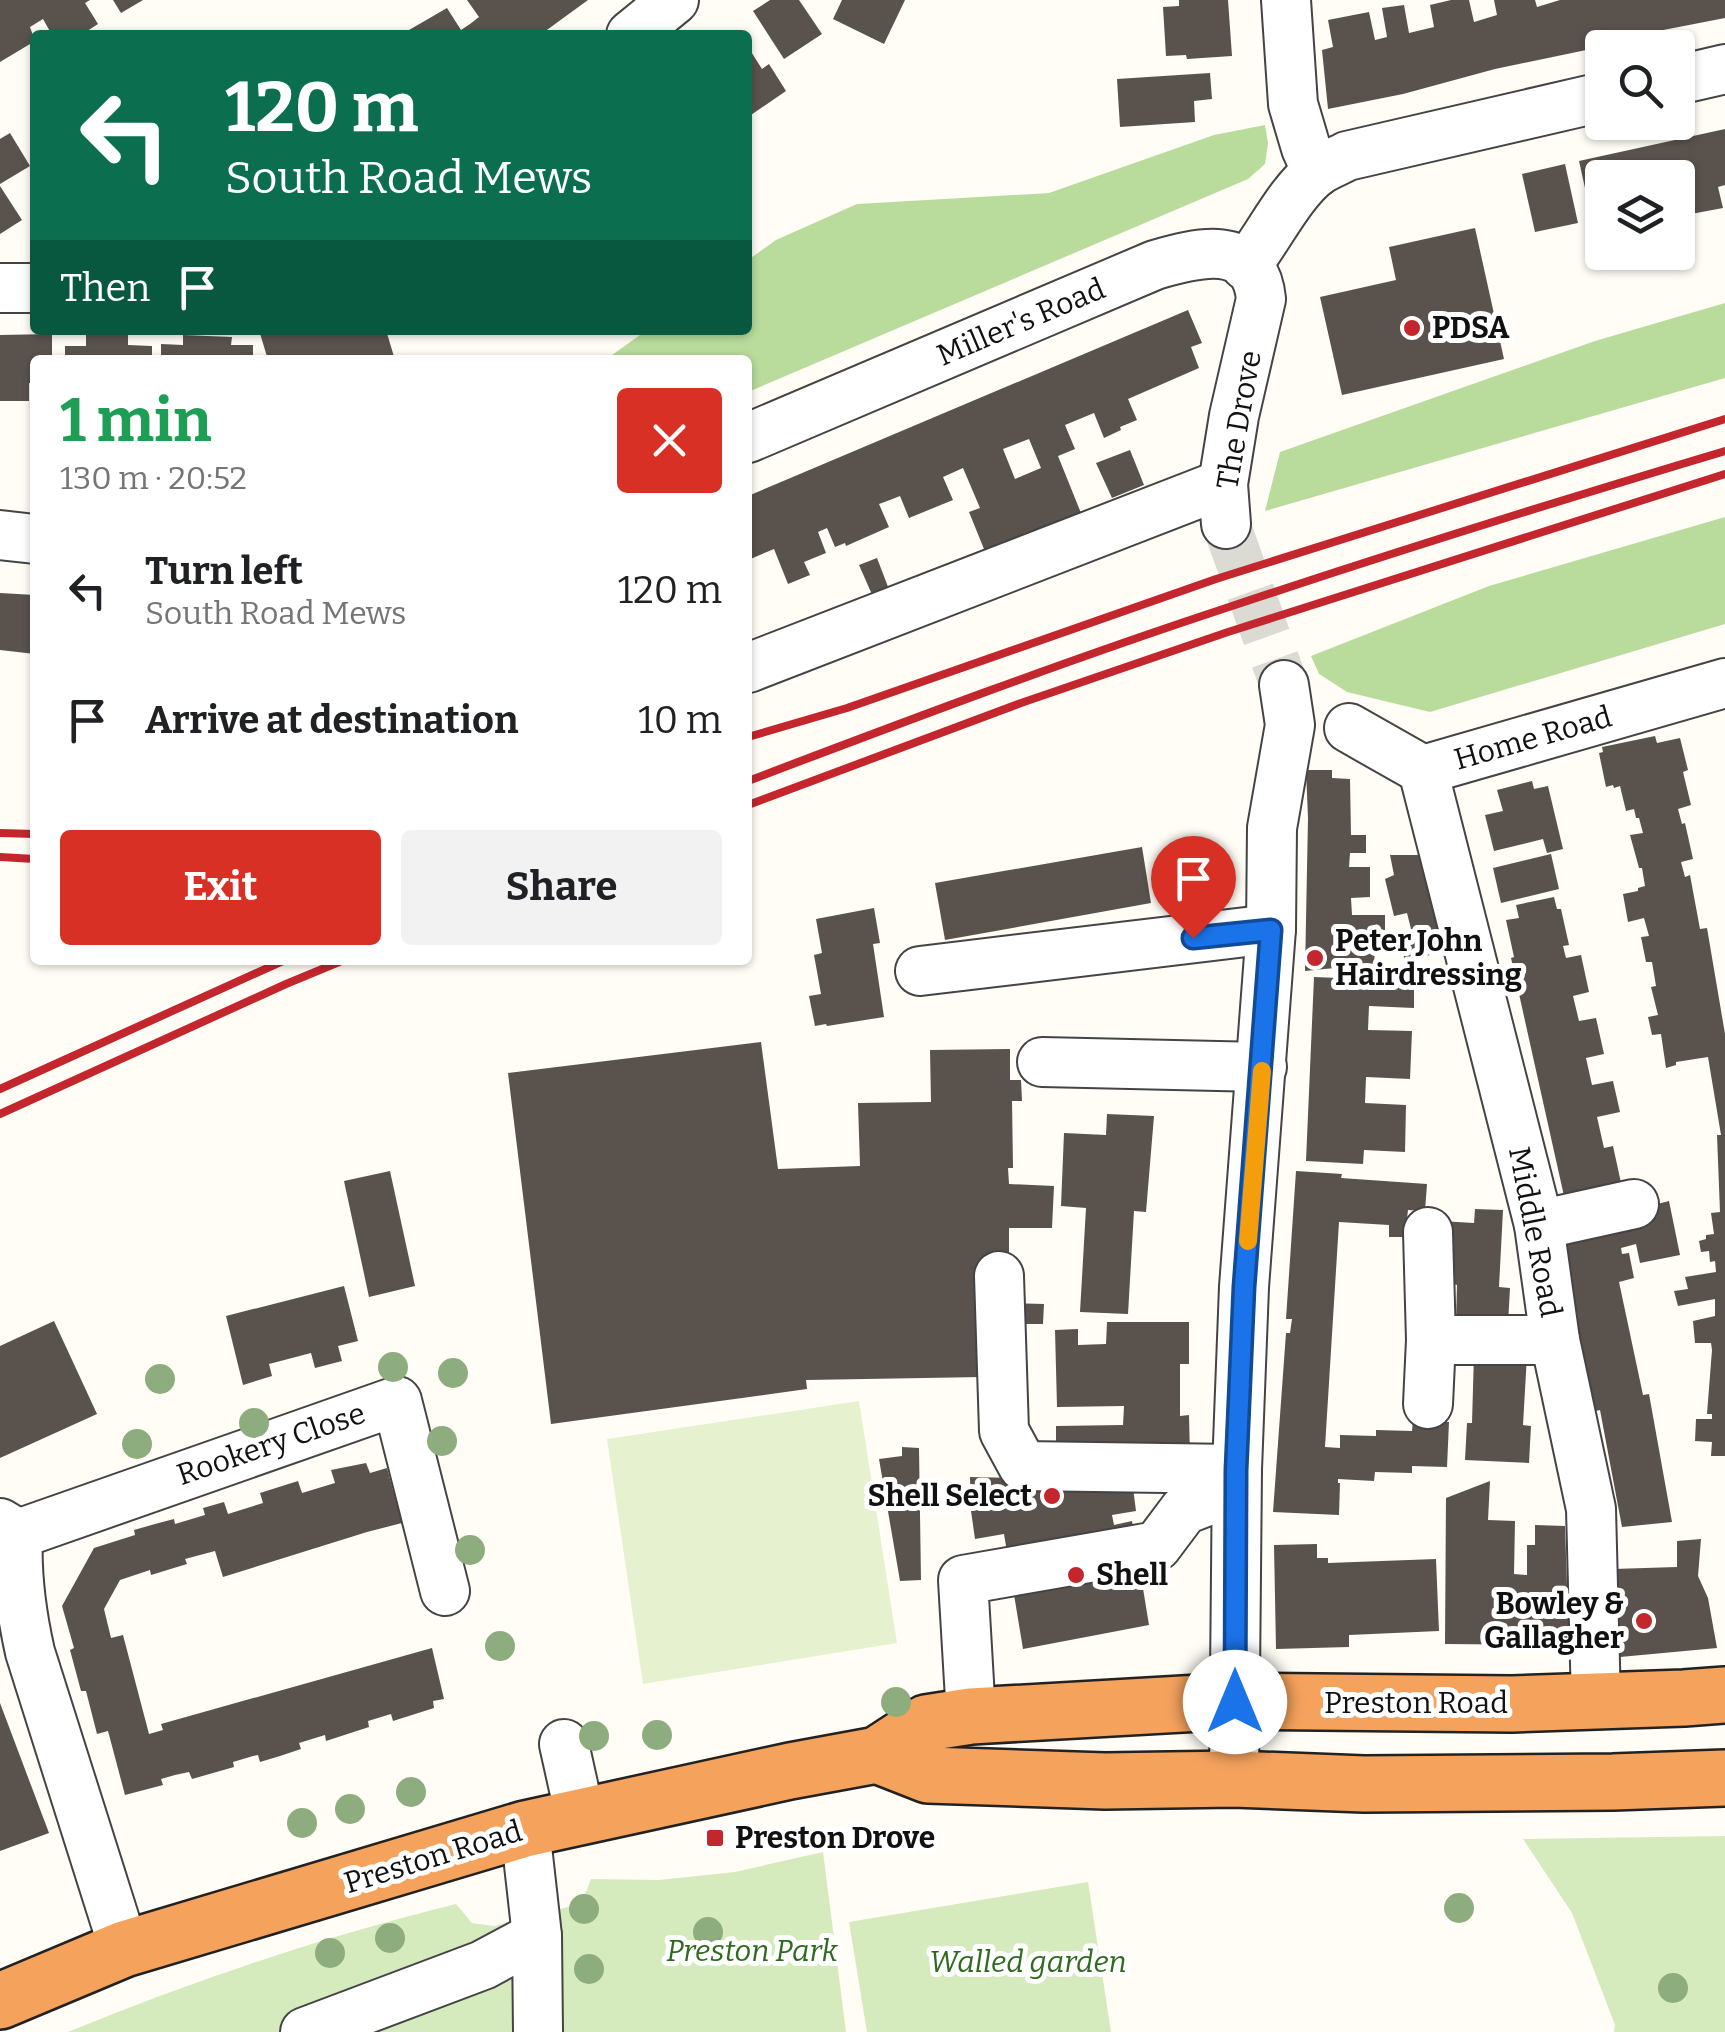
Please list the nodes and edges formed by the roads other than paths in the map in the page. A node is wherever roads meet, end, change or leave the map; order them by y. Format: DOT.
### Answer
graph roads {
  1 [pos="674,0"];
  2 [pos="1286,0"];
  3 [pos="637,30"];
  4 [pos="1725,69"];
  5 [pos="1695,76"];
  6 [pos="1585,101"];
  7 [pos="1317,172"];
  8 [pos="1246,266"];
  9 [pos="0,288"];
  10 [pos="30,288"];
  11 [pos="752,436"];
  12 [pos="0,535"];
  13 [pos="30,538"];
  14 [pos="752,667"];
  15 [pos="1725,683"];
  16 [pos="1284,686"];
  17 [pos="1349,728"];
  18 [pos="1422,770"];
  19 [pos="1271,930"];
  20 [pos="920,971"];
  21 [pos="1042,1062"];
  22 [pos="1262,1067"];
  23 [pos="1634,1204"];
  24 [pos="1539,1225"];
  25 [pos="1428,1232"];
  26 [pos="1000,1276"];
  27 [pos="1431,1340"];
  28 [pos="1555,1340"];
  29 [pos="1428,1404"];
  30 [pos="1236,1480"];
  31 [pos="9,1528"];
  32 [pos="445,1590"];
  33 [pos="1725,1695"];
  34 [pos="1235,1702"];
  35 [pos="1596,1702"];
  36 [pos="971,1716"];
  37 [pos="564,1744"];
  38 [pos="877,1755"];
  39 [pos="1725,1778"];
  40 [pos="1234,1779"];
  41 [pos="580,1816"];
  42 [pos="525,1829"];
  43 [pos="537,1936"];
  44 [pos="124,1949"];
  45 [pos="0,2001"];
  46 [pos="304,2032"];
  47 [pos="538,2032"];
  1 -- 3 [label="street"];
  2 -- 7 [label="street"];
  4 -- 5 [label="street"];
  6 -- 7 [label="street"];
  7 -- 8 [label="street"];
  8 -- 11 [label="street, Miller's Road"];
  8 -- 14 [label="street, The Drove"];
  9 -- 10 [label="street"];
  12 -- 13 [label="street"];
  15 -- 18 [label="street, Home Road"];
  16 -- 19 [label="street"];
  17 -- 18 [label="street, Home Road"];
  18 -- 24 [label="street, Middle Road"];
  19 -- 20 [label="street"];
  19 -- 22 [label="street"];
  21 -- 22 [label="street"];
  22 -- 30 [label="street"];
  23 -- 24 [label="street"];
  24 -- 28 [label="street, Middle Road"];
  25 -- 27 [label="street"];
  26 -- 30 [label="street"];
  27 -- 28 [label="street"];
  27 -- 29 [label="street"];
  28 -- 35 [label="street, Middle Road"];
  30 -- 34 [label="street"];
  30 -- 36 [label="street"];
  31 -- 32 [label="street, Rookery Close"];
  31 -- 44 [label="street, Rookery Close"];
  33 -- 35 [label="highway, Preston Road"];
  34 -- 35 [label="highway, Preston Road"];
  34 -- 36 [label="highway, Preston Road"];
  34 -- 40 [label="street"];
  36 -- 38 [label="highway, Preston Road"];
  37 -- 41 [label="street"];
  38 -- 40 [label="highway"];
  38 -- 41 [label="highway, Preston Road"];
  39 -- 40 [label="highway"];
  41 -- 42 [label="highway, Preston Road"];
  42 -- 43 [label="street"];
  42 -- 44 [label="highway, Preston Road"];
  43 -- 46 [label="street"];
  43 -- 47 [label="street"];
  44 -- 45 [label="highway, Preston Road"];
}
